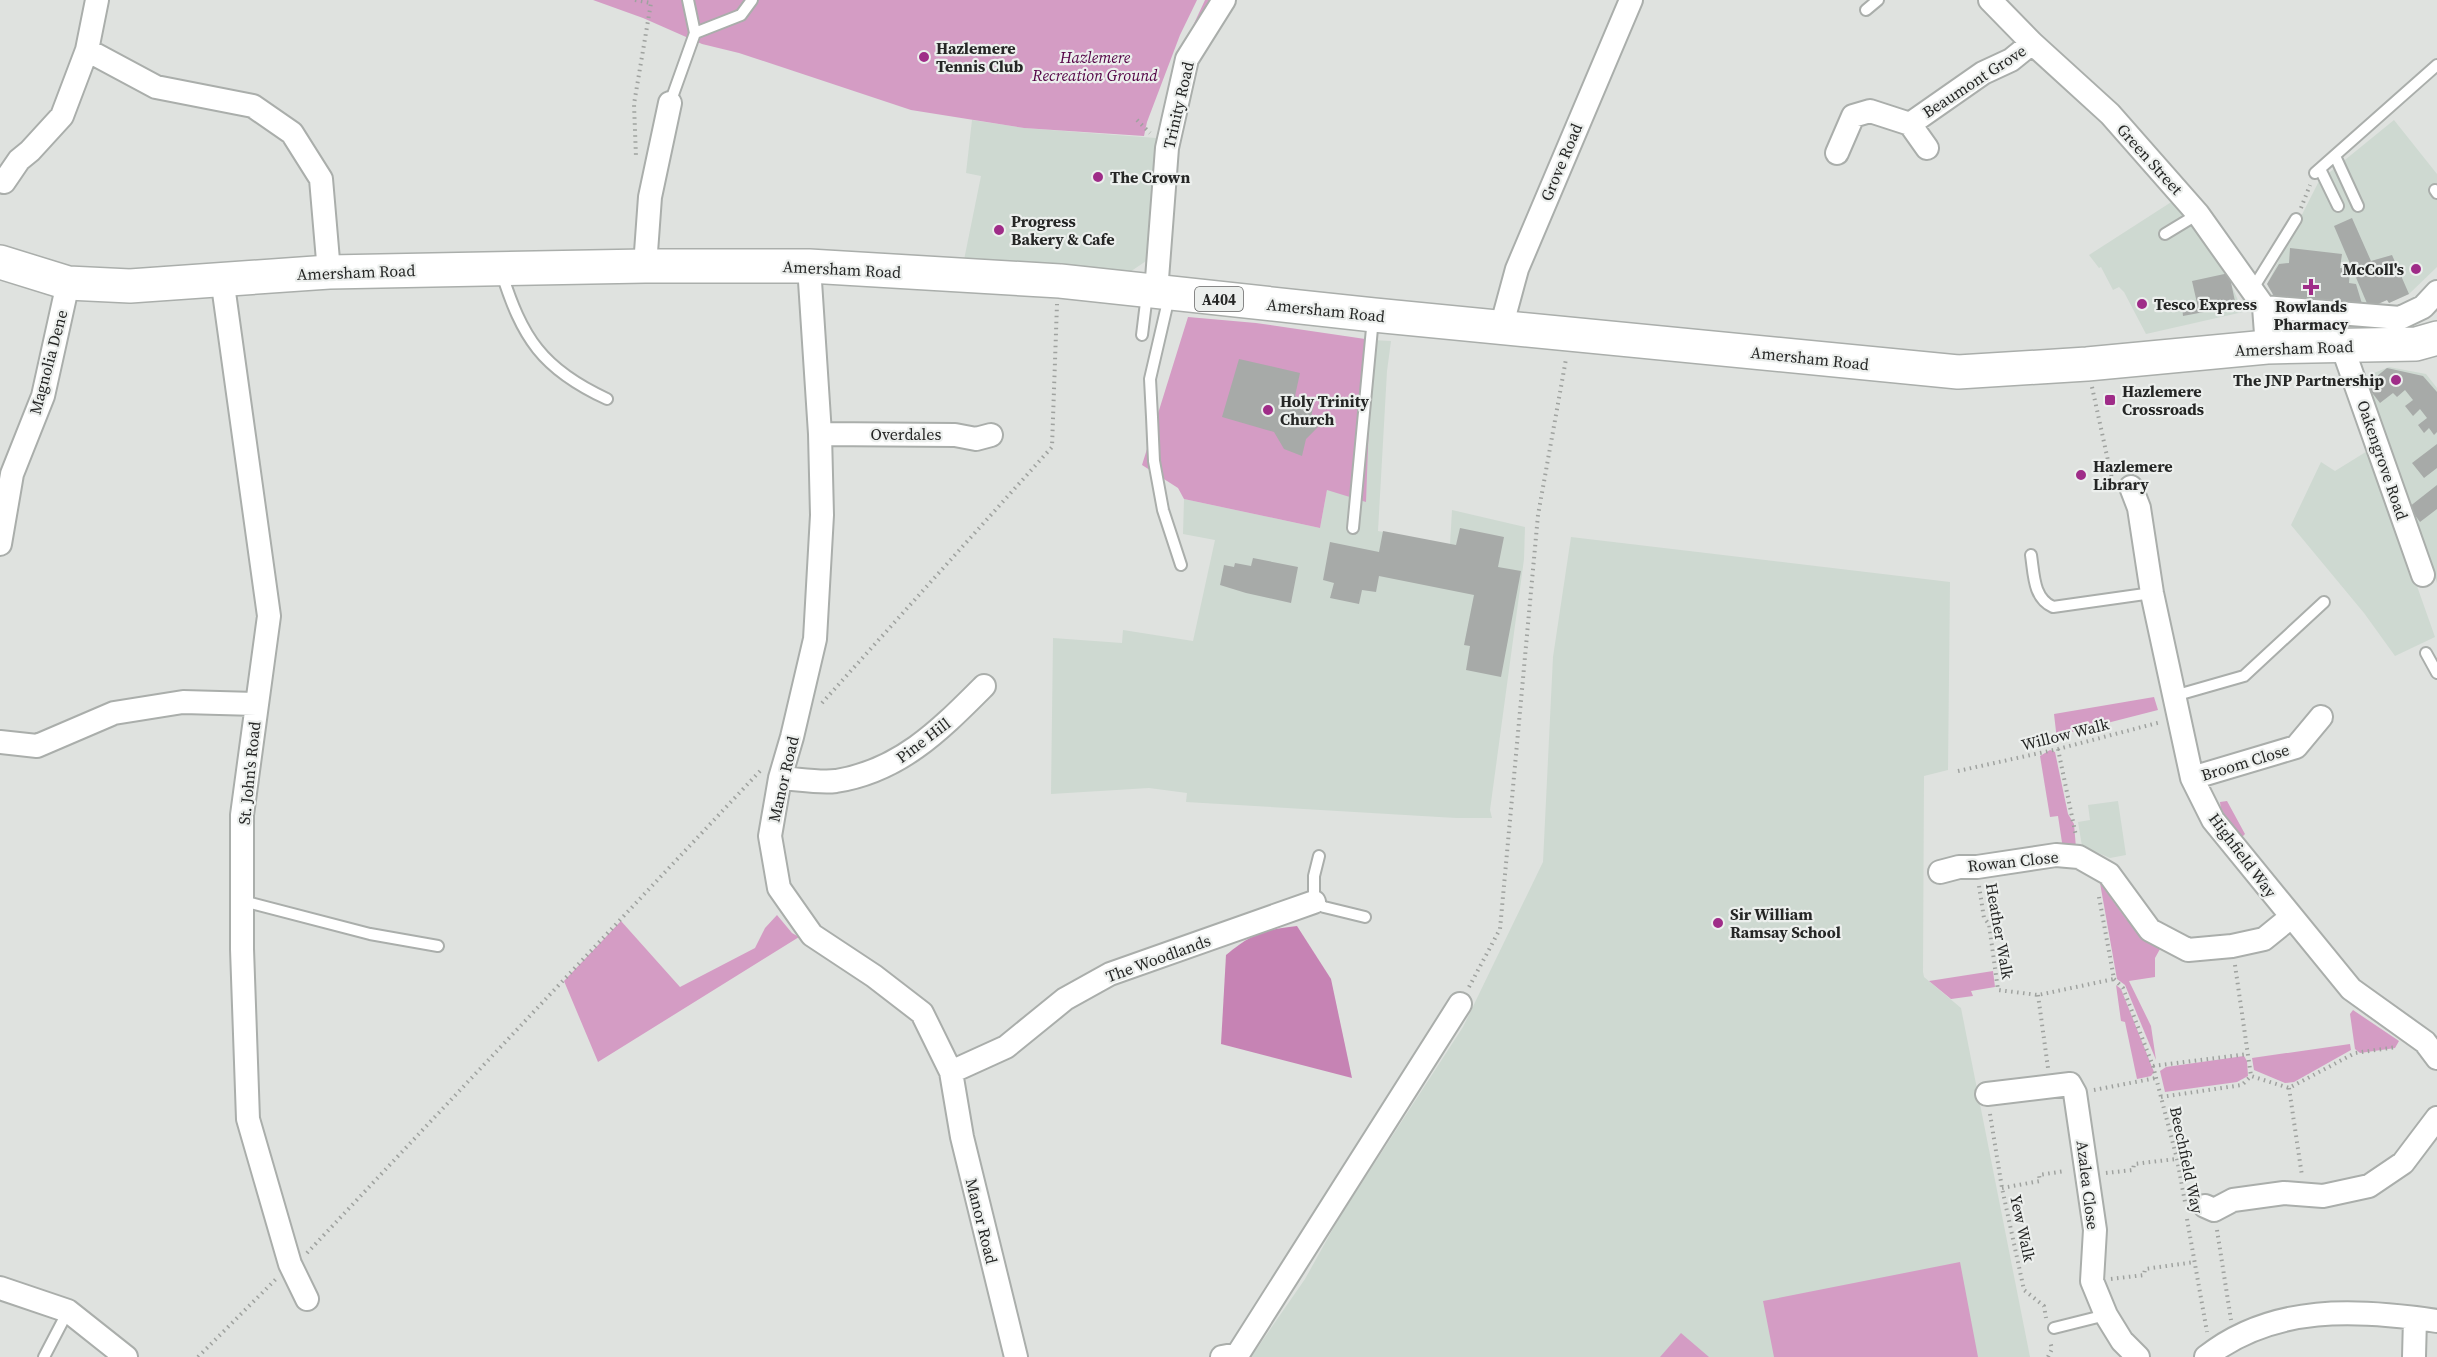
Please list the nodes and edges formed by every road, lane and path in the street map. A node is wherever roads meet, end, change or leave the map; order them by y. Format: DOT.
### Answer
graph roads {
  1 [pos="97,0"];
  2 [pos="635,0"];
  3 [pos="688,0"];
  4 [pos="752,0"];
  5 [pos="1224,0"];
  6 [pos="1631,0"];
  7 [pos="1878,0"];
  8 [pos="1990,0"];
  9 [pos="1866,10"];
  10 [pos="695,33"];
  11 [pos="2032,43"];
  12 [pos="87,50"];
  13 [pos="2437,65"];
  14 [pos="670,103"];
  15 [pos="1137,120"];
  16 [pos="1910,123"];
  17 [pos="1152,136"];
  18 [pos="1928,148"];
  19 [pos="1837,153"];
  20 [pos="2334,156"];
  21 [pos="636,162"];
  22 [pos="2317,171"];
  23 [pos="4,182"];
  24 [pos="2338,206"];
  25 [pos="2358,206"];
  26 [pos="2199,214"];
  27 [pos="2296,219"];
  28 [pos="2165,234"];
  29 [pos="0,262"];
  30 [pos="645,266"];
  31 [pos="809,266"];
  32 [pos="500,268"];
  33 [pos="329,272"];
  34 [pos="222,278"];
  35 [pos="1059,281"];
  36 [pos="68,283"];
  37 [pos="1158,292"];
  38 [pos="2437,292"];
  39 [pos="2258,299"];
  40 [pos="1374,315"];
  41 [pos="1501,328"];
  42 [pos="1142,335"];
  43 [pos="1571,335"];
  44 [pos="2437,338"];
  45 [pos="2342,346"];
  46 [pos="2267,347"];
  47 [pos="2087,364"];
  48 [pos="607,399"];
  49 [pos="820,434"];
  50 [pos="991,435"];
  51 [pos="2131,487"];
  52 [pos="1353,528"];
  53 [pos="0,544"];
  54 [pos="2031,555"];
  55 [pos="1181,565"];
  56 [pos="2423,574"];
  57 [pos="2152,593"];
  58 [pos="2325,602"];
  59 [pos="2427,652"];
  60 [pos="2437,673"];
  61 [pos="984,686"];
  62 [pos="257,704"];
  63 [pos="2175,707"];
  64 [pos="2321,717"];
  65 [pos="792,737"];
  66 [pos="0,742"];
  67 [pos="1958,771"];
  68 [pos="780,778"];
  69 [pos="2192,778"];
  70 [pos="1319,856"];
  71 [pos="1977,867"];
  72 [pos="1940,872"];
  73 [pos="243,901"];
  74 [pos="1314,902"];
  75 [pos="1365,917"];
  76 [pos="2291,917"];
  77 [pos="438,946"];
  78 [pos="2232,946"];
  79 [pos="2114,979"];
  80 [pos="2037,995"];
  81 [pos="1460,1004"];
  82 [pos="2431,1050"];
  83 [pos="2248,1054"];
  84 [pos="2153,1066"];
  85 [pos="951,1072"];
  86 [pos="2251,1076"];
  87 [pos="2157,1078"];
  88 [pos="2050,1086"];
  89 [pos="2289,1088"];
  90 [pos="2076,1093"];
  91 [pos="1987,1094"];
  92 [pos="2161,1097"];
  93 [pos="2437,1118"];
  94 [pos="2177,1159"];
  95 [pos="2087,1171"];
  96 [pos="2002,1188"];
  97 [pos="2304,1193"];
  98 [pos="2198,1209"];
  99 [pos="2195,1262"];
  100 [pos="290,1264"];
  101 [pos="2092,1281"];
  102 [pos="0,1288"];
  103 [pos="307,1299"];
  104 [pos="69,1311"];
  105 [pos="2106,1316"];
  106 [pos="2426,1320"];
  107 [pos="2051,1332"];
  108 [pos="2234,1339"];
  109 [pos="2209,1355"];
  110 [pos="44,1357"];
  111 [pos="126,1357"];
  112 [pos="198,1357"];
  113 [pos="1016,1357"];
  114 [pos="1222,1357"];
  115 [pos="2048,1357"];
  116 [pos="2138,1357"];
  117 [pos="2414,1357"];
  1 -- 12 [label="street"];
  2 -- 21 [label="path"];
  3 -- 10 [label="lane"];
  4 -- 10 [label="lane"];
  5 -- 37 [label="street, Trinity Road"];
  6 -- 41 [label="street, Grove Road"];
  7 -- 9 [label="lane"];
  8 -- 11 [label="street, Green Street"];
  10 -- 14 [label="lane"];
  11 -- 16 [label="street, Beaumont Grove"];
  11 -- 26 [label="street, Green Street"];
  12 -- 23 [label="street"];
  12 -- 33 [label="street"];
  13 -- 20 [label="lane"];
  14 -- 30 [label="street"];
  15 -- 17 [label="path"];
  16 -- 18 [label="street"];
  16 -- 19 [label="street, Beaumont Grove"];
  20 -- 22 [label="lane"];
  20 -- 25 [label="lane"];
  22 -- 24 [label="lane"];
  22 -- 27 [label="path"];
  26 -- 28 [label="lane"];
  26 -- 39 [label="street, Green Street"];
  27 -- 39 [label="lane"];
  29 -- 36 [label="main road, Amersham Road / A404"];
  30 -- 31 [label="main road, Amersham Road / A404"];
  30 -- 32 [label="main road, Amersham Road / A404"];
  31 -- 35 [label="main road, Amersham Road / A404"];
  31 -- 49 [label="street, Manor Road"];
  32 -- 33 [label="main road, Amersham Road / A404"];
  32 -- 48 [label="lane"];
  33 -- 34 [label="main road, Amersham Road / A404"];
  34 -- 36 [label="main road, Amersham Road / A404"];
  34 -- 62 [label="street, St. John's Road"];
  35 -- 37 [label="main road, Amersham Road / A404"];
  35 -- 65 [label="path"];
  36 -- 53 [label="street, Magnolia Dene"];
  37 -- 40 [label="main road, Amersham Road / A404"];
  37 -- 42 [label="lane"];
  37 -- 55 [label="lane"];
  38 -- 39 [label="street"];
  39 -- 46 [label="street"];
  40 -- 41 [label="main road, Amersham Road / A404"];
  40 -- 52 [label="lane"];
  41 -- 43 [label="main road, Amersham Road / A404"];
  43 -- 47 [label="main road, Amersham Road / A404"];
  43 -- 81 [label="path"];
  44 -- 45 [label="main road, Amersham Road / A404"];
  45 -- 46 [label="main road, Amersham Road / A404"];
  45 -- 56 [label="street, Oakengrove Road"];
  46 -- 47 [label="main road, Amersham Road / A404"];
  47 -- 51 [label="path"];
  49 -- 50 [label="street, Overdales"];
  49 -- 65 [label="street, Manor Road"];
  51 -- 57 [label="street, Highfield Way"];
  54 -- 57 [label="lane"];
  57 -- 63 [label="street, Highfield Way"];
  58 -- 63 [label="lane"];
  59 -- 60 [label="lane"];
  61 -- 68 [label="street, Pine Hill"];
  62 -- 66 [label="street"];
  62 -- 73 [label="street, St. John's Road"];
  63 -- 67 [label="path, Willow Walk"];
  63 -- 69 [label="street, Highfield Way"];
  64 -- 69 [label="street, Broom Close"];
  65 -- 68 [label="street, Manor Road"];
  65 -- 100 [label="path"];
  68 -- 85 [label="street, Manor Road"];
  69 -- 76 [label="street, Highfield Way"];
  70 -- 74 [label="lane"];
  71 -- 72 [label="street, Rowan Close"];
  71 -- 78 [label="street, Rowan Close"];
  71 -- 80 [label="path, Heather Walk"];
  73 -- 77 [label="lane"];
  73 -- 100 [label="street, St. John's Road"];
  74 -- 75 [label="lane"];
  74 -- 85 [label="street, The Woodlands"];
  76 -- 78 [label="street, Rowan Close"];
  76 -- 82 [label="street, Highfield Way"];
  78 -- 83 [label="path"];
  79 -- 80 [label="path, Heather Walk"];
  79 -- 84 [label="path, Beechfield Way"];
  80 -- 88 [label="path"];
  81 -- 114 [label="street"];
  82 -- 89 [label="path"];
  83 -- 84 [label="path"];
  83 -- 86 [label="path"];
  84 -- 87 [label="path, Beechfield Way"];
  85 -- 113 [label="street, Manor Road"];
  86 -- 89 [label="path"];
  86 -- 92 [label="path"];
  87 -- 90 [label="path"];
  87 -- 92 [label="path, Beechfield Way"];
  88 -- 90 [label="street"];
  88 -- 91 [label="street"];
  89 -- 97 [label="path"];
  90 -- 95 [label="street, Azalea Close"];
  91 -- 96 [label="path, Yew Walk"];
  92 -- 94 [label="path, Beechfield Way"];
  93 -- 97 [label="street"];
  94 -- 95 [label="path"];
  94 -- 98 [label="path, Beechfield Way"];
  95 -- 96 [label="path"];
  95 -- 101 [label="street, Azalea Close"];
  96 -- 107 [label="path, Yew Walk"];
  97 -- 98 [label="street"];
  98 -- 99 [label="path, Beechfield Way"];
  98 -- 108 [label="path"];
  99 -- 101 [label="path"];
  99 -- 109 [label="path, Beechfield Way"];
  100 -- 103 [label="street, St. John's Road"];
  100 -- 112 [label="path"];
  101 -- 105 [label="street, Azalea Close"];
  102 -- 104 [label="street"];
  104 -- 110 [label="lane"];
  104 -- 111 [label="street"];
  105 -- 107 [label="lane"];
  105 -- 116 [label="street, Azalea Close"];
  106 -- 108 [label="street"];
  106 -- 117 [label="street"];
  107 -- 115 [label="path, Yew Walk"];
  108 -- 109 [label="street"];
}
